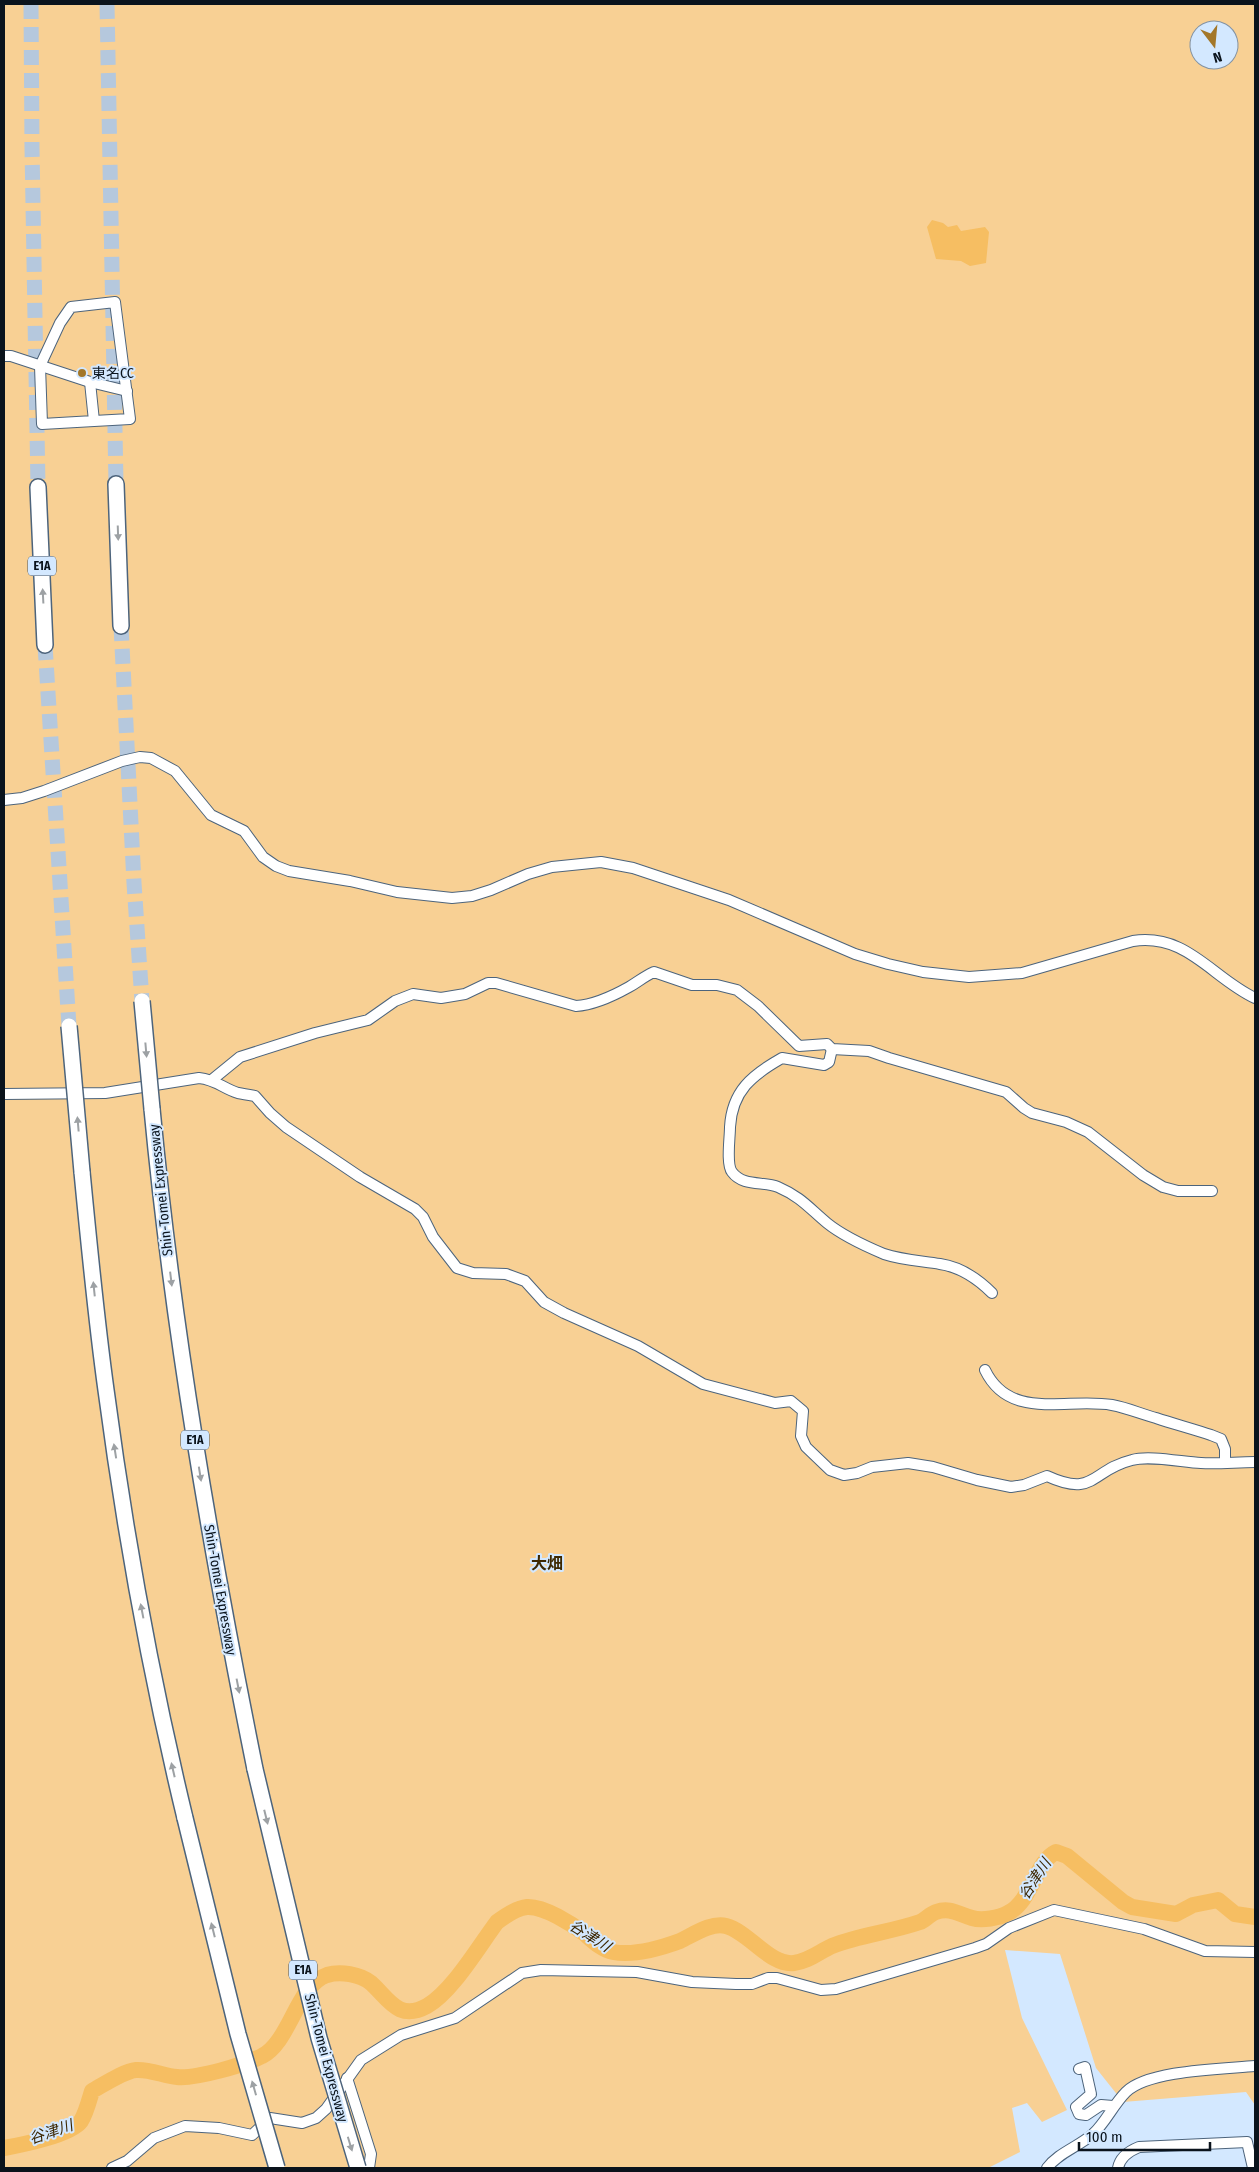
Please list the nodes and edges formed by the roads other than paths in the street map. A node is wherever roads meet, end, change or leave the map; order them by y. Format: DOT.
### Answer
graph roads {
  1 [pos="4,356"];
  2 [pos="40,366"];
  3 [pos="90,382"];
  4 [pos="127,391"];
  5 [pos="94,421"];
  6 [pos="116,484"];
  7 [pos="38,487"];
  8 [pos="121,626"];
  9 [pos="45,645"];
  10 [pos="4,800"];
  11 [pos="1255,998"];
  12 [pos="142,1001"];
  13 [pos="69,1026"];
  14 [pos="832,1049"];
  15 [pos="213,1079"];
  16 [pos="4,1094"];
  17 [pos="1212,1191"];
  18 [pos="992,1293"];
  19 [pos="985,1370"];
  20 [pos="1225,1462"];
  21 [pos="1255,1462"];
  22 [pos="1255,1952"];
  23 [pos="1255,2066"];
  24 [pos="1079,2070"];
  25 [pos="347,2078"];
  26 [pos="1113,2106"];
  27 [pos="112,2168"];
  28 [pos="277,2168"];
  29 [pos="358,2168"];
  30 [pos="369,2168"];
  31 [pos="1047,2168"];
  32 [pos="1118,2168"];
  33 [pos="1253,2168"];
  1 -- 2 [label="street"];
  2 -- 3 [label="street"];
  2 -- 4 [label="street"];
  2 -- 5 [label="street"];
  3 -- 4 [label="street"];
  3 -- 5 [label="street"];
  4 -- 5 [label="street"];
  6 -- 8 [label="highway, one-way"];
  9 -- 7 [label="highway, E1A, one-way"];
  10 -- 11 [label="street"];
  12 -- 29 [label="highway, Shin-Tomei Expressway / E1A, one-way, bridge"];
  28 -- 13 [label="highway, one-way, bridge"];
  14 -- 15 [label="street"];
  14 -- 17 [label="street"];
  14 -- 18 [label="street"];
  15 -- 16 [label="street"];
  15 -- 20 [label="street"];
  19 -- 20 [label="street"];
  20 -- 21 [label="street"];
  22 -- 25 [label="street"];
  23 -- 26 [label="street"];
  24 -- 26 [label="street"];
  25 -- 27 [label="street"];
  25 -- 30 [label="street"];
  26 -- 31 [label="street"];
  32 -- 33 [label="street"];
}
